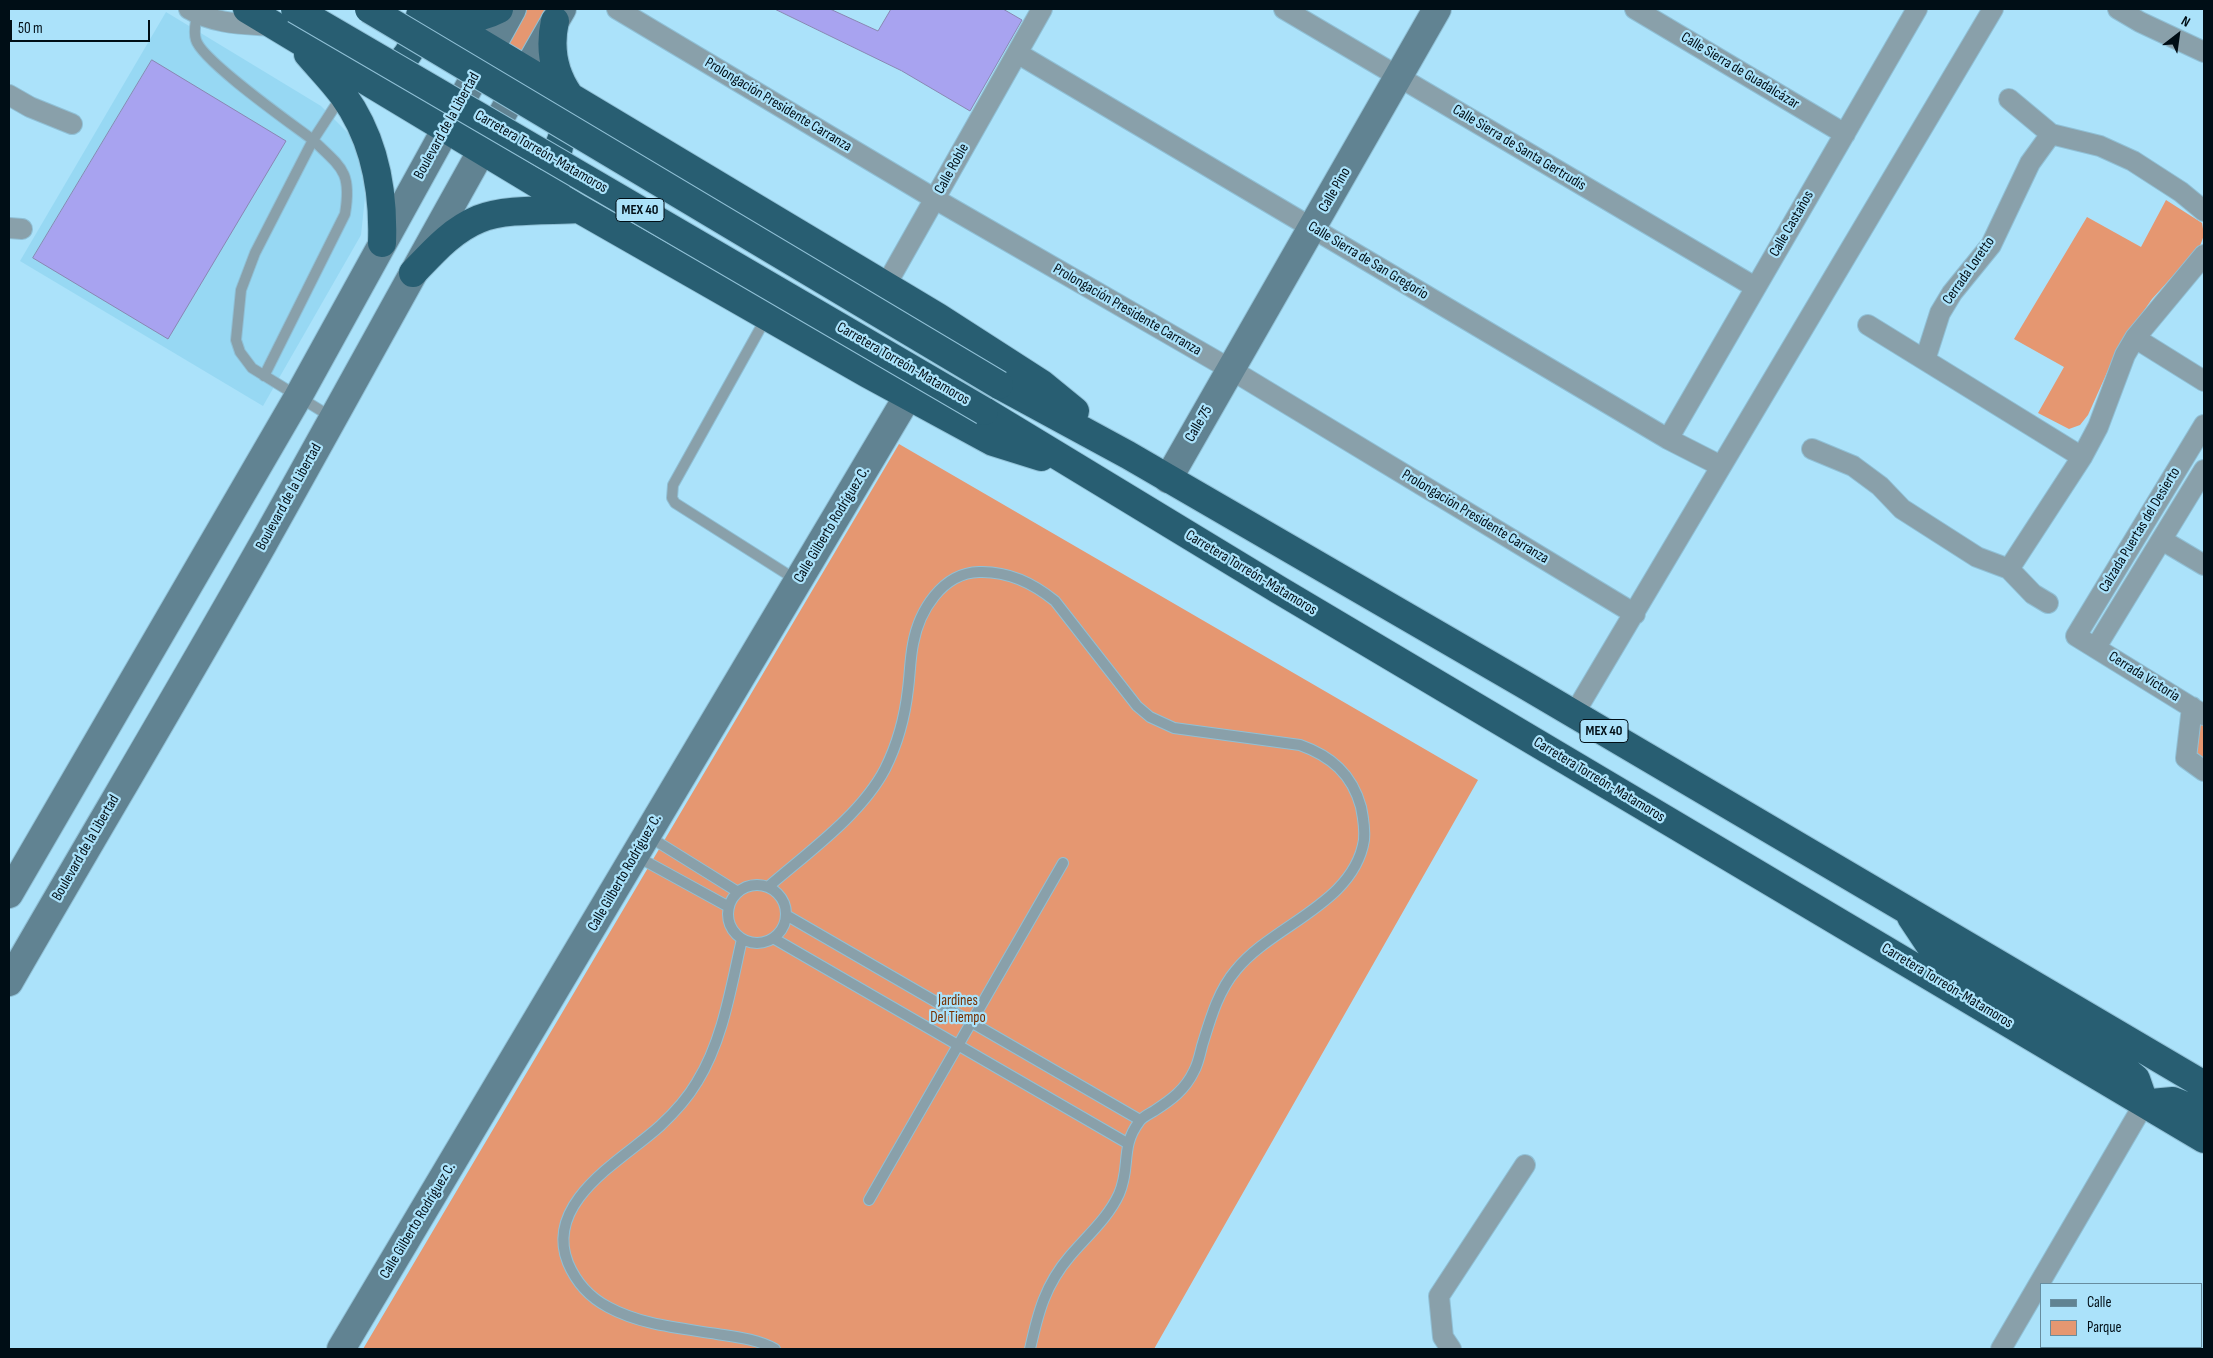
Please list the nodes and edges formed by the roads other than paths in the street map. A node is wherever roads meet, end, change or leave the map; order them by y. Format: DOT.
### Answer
graph roads {
  1 [pos="247,9"];
  2 [pos="368,9"];
  3 [pos="499,9"];
  4 [pos="512,9"];
  5 [pos="618,9"];
  6 [pos="1042,9"];
  7 [pos="1284,9"];
  8 [pos="1437,9"];
  9 [pos="1635,9"];
  10 [pos="1918,9"];
  11 [pos="1993,9"];
  12 [pos="2118,9"];
  13 [pos="193,11"];
  14 [pos="426,11"];
  15 [pos="559,15"];
  16 [pos="287,23"];
  17 [pos="490,50"];
  18 [pos="2204,52"];
  19 [pos="1016,53"];
  20 [pos="526,70"];
  21 [pos="1400,77"];
  22 [pos="353,87"];
  23 [pos="9,95"];
  24 [pos="2009,99"];
  25 [pos="578,100"];
  26 [pos="72,124"];
  27 [pos="445,128"];
  28 [pos="1845,134"];
  29 [pos="2051,134"];
  30 [pos="313,140"];
  31 [pos="483,151"];
  32 [pos="935,199"];
  33 [pos="570,203"];
  34 [pos="2204,211"];
  35 [pos="1313,228"];
  36 [pos="382,243"];
  37 [pos="2204,255"];
  38 [pos="413,273"];
  39 [pos="886,285"];
  40 [pos="1755,287"];
  41 [pos="768,315"];
  42 [pos="1868,325"];
  43 [pos="2135,338"];
  44 [pos="1925,360"];
  45 [pos="1230,370"];
  46 [pos="264,376"];
  47 [pos="2204,381"];
  48 [pos="908,396"];
  49 [pos="298,397"];
  50 [pos="333,418"];
  51 [pos="2204,425"];
  52 [pos="1668,439"];
  53 [pos="1812,449"];
  54 [pos="1128,455"];
  55 [pos="2082,457"];
  56 [pos="1722,466"];
  57 [pos="1078,468"];
  58 [pos="2204,470"];
  59 [pos="1168,478"];
  60 [pos="2198,496"];
  61 [pos="2162,540"];
  62 [pos="2204,565"];
  63 [pos="2009,569"];
  64 [pos="2114,572"];
  65 [pos="798,581"];
  66 [pos="2134,584"];
  67 [pos="2048,603"];
  68 [pos="1635,614"];
  69 [pos="2076,636"];
  70 [pos="2096,647"];
  71 [pos="2198,711"];
  72 [pos="1574,714"];
  73 [pos="2204,771"];
  74 [pos="642,846"];
  75 [pos="1063,863"];
  76 [pos="768,887"];
  77 [pos="738,892"];
  78 [pos="9,894"];
  79 [pos="729,907"];
  80 [pos="1907,910"];
  81 [pos="786,915"];
  82 [pos="773,938"];
  83 [pos="742,939"];
  84 [pos="9,982"];
  85 [pos="972,1022"];
  86 [pos="959,1045"];
  87 [pos="2204,1085"];
  88 [pos="2144,1104"];
  89 [pos="2204,1113"];
  90 [pos="1140,1120"];
  91 [pos="2204,1139"];
  92 [pos="1127,1143"];
  93 [pos="1525,1165"];
  94 [pos="869,1200"];
  95 [pos="342,1349"];
  96 [pos="775,1349"];
  97 [pos="1030,1349"];
  98 [pos="1450,1349"];
  99 [pos="2001,1349"];
  1 -- 16 [label="highway"];
  2 -- 54 [label="highway, MEX 40, bridge"];
  3 -- 14 [label="highway"];
  4 -- 17 [label="street, Boulevard de la Libertad"];
  5 -- 32 [label="street, Prolongación Presidente Carranza"];
  6 -- 19 [label="street, Calle Roble"];
  7 -- 21 [label="street, Calle Sierra de Santa Gertrudis"];
  8 -- 21 [label="street, Calle Pino"];
  9 -- 28 [label="street, Calle Sierra de Guadalcázar"];
  10 -- 28 [label="street, Calle Castaños"];
  11 -- 56 [label="street"];
  12 -- 18 [label="street"];
  13 -- 16 [label="street"];
  13 -- 30 [label="lane"];
  14 -- 17 [label="highway"];
  14 -- 22 [label="highway"];
  15 -- 20 [label="street, Boulevard de la Libertad"];
  15 -- 25 [label="highway"];
  16 -- 22 [label="highway"];
  16 -- 57 [label="highway, Carretera Torreón-Matamoros / MEX 40, bridge"];
  17 -- 20 [label="highway"];
  17 -- 27 [label="street, Boulevard de la Libertad"];
  19 -- 32 [label="street, Calle Roble"];
  19 -- 35 [label="street, Calle Sierra de San Gregorio"];
  20 -- 25 [label="highway"];
  20 -- 31 [label="street, Boulevard de la Libertad"];
  21 -- 35 [label="street, Calle Pino"];
  21 -- 40 [label="street, Calle Sierra de Santa Gertrudis"];
  22 -- 27 [label="highway"];
  22 -- 30 [label="lane"];
  22 -- 36 [label="highway"];
  23 -- 26 [label="street"];
  24 -- 29 [label="street"];
  25 -- 33 [label="highway"];
  25 -- 39 [label="highway"];
  27 -- 31 [label="highway"];
  27 -- 36 [label="street, Boulevard de la Libertad"];
  28 -- 40 [label="street, Calle Castaños"];
  29 -- 34 [label="street"];
  29 -- 44 [label="street, Cerrada Loretto"];
  30 -- 46 [label="lane"];
  30 -- 46 [label="lane"];
  31 -- 33 [label="highway"];
  31 -- 38 [label="street, Boulevard de la Libertad"];
  32 -- 39 [label="street, Calle Roble"];
  32 -- 45 [label="street, Prolongación Presidente Carranza"];
  33 -- 38 [label="highway"];
  33 -- 41 [label="highway"];
  35 -- 45 [label="street, Calle Pino"];
  35 -- 52 [label="street, Calle Sierra de San Gregorio"];
  36 -- 49 [label="street, Boulevard de la Libertad"];
  37 -- 43 [label="street"];
  38 -- 50 [label="street, Boulevard de la Libertad"];
  39 -- 54 [label="highway"];
  40 -- 52 [label="street, Calle Castaños"];
  41 -- 48 [label="highway"];
  41 -- 65 [label="lane"];
  42 -- 44 [label="street"];
  43 -- 47 [label="street"];
  43 -- 55 [label="street"];
  44 -- 55 [label="street"];
  45 -- 59 [label="street, Calle 75"];
  45 -- 68 [label="street, Prolongación Presidente Carranza"];
  46 -- 49 [label="lane"];
  48 -- 57 [label="highway"];
  48 -- 65 [label="street, Calle Gilberto Rodríguez C."];
  49 -- 50 [label="lane"];
  49 -- 78 [label="street, Boulevard de la Libertad"];
  50 -- 84 [label="street, Boulevard de la Libertad"];
  51 -- 64 [label="street, Calzada Puertas del Desierto"];
  52 -- 56 [label="street, Calle Sierra de San Gregorio"];
  53 -- 63 [label="street"];
  54 -- 59 [label="highway, MEX 40"];
  55 -- 63 [label="street"];
  56 -- 68 [label="street"];
  57 -- 88 [label="highway, Carretera Torreón-Matamoros / MEX 40"];
  58 -- 60 [label="street, Calzada Puertas del Desierto"];
  59 -- 72 [label="highway, MEX 40"];
  60 -- 61 [label="street, Calzada Puertas del Desierto"];
  61 -- 62 [label="street"];
  61 -- 66 [label="street, Calzada Puertas del Desierto"];
  63 -- 67 [label="street"];
  64 -- 66 [label="street"];
  64 -- 69 [label="street, Calzada Puertas del Desierto"];
  65 -- 74 [label="street, Calle Gilberto Rodríguez C."];
  66 -- 70 [label="street, Calzada Puertas del Desierto"];
  68 -- 72 [label="street"];
  69 -- 70 [label="street, Cerrada Victoria"];
  70 -- 71 [label="street, Cerrada Victoria"];
  71 -- 73 [label="street, Cerrada Victoria"];
  72 -- 80 [label="highway, MEX 40"];
  74 -- 77 [label="lane"];
  74 -- 79 [label="lane"];
  74 -- 95 [label="street, Calle Gilberto Rodríguez C."];
  75 -- 85 [label="lane"];
  76 -- 77 [label="lane"];
  76 -- 81 [label="lane"];
  76 -- 90 [label="lane"];
  77 -- 79 [label="lane"];
  79 -- 83 [label="lane"];
  80 -- 87 [label="highway, MEX 40"];
  80 -- 88 [label="highway"];
  81 -- 82 [label="lane"];
  81 -- 85 [label="lane"];
  82 -- 83 [label="lane"];
  82 -- 86 [label="lane"];
  83 -- 96 [label="lane"];
  85 -- 86 [label="lane"];
  85 -- 90 [label="lane"];
  86 -- 92 [label="lane"];
  86 -- 94 [label="lane"];
  88 -- 89 [label="highway"];
  88 -- 91 [label="highway, Carretera Torreón-Matamoros / MEX 40"];
  88 -- 99 [label="street"];
  90 -- 92 [label="lane"];
  92 -- 97 [label="lane"];
  93 -- 98 [label="street"];
}
